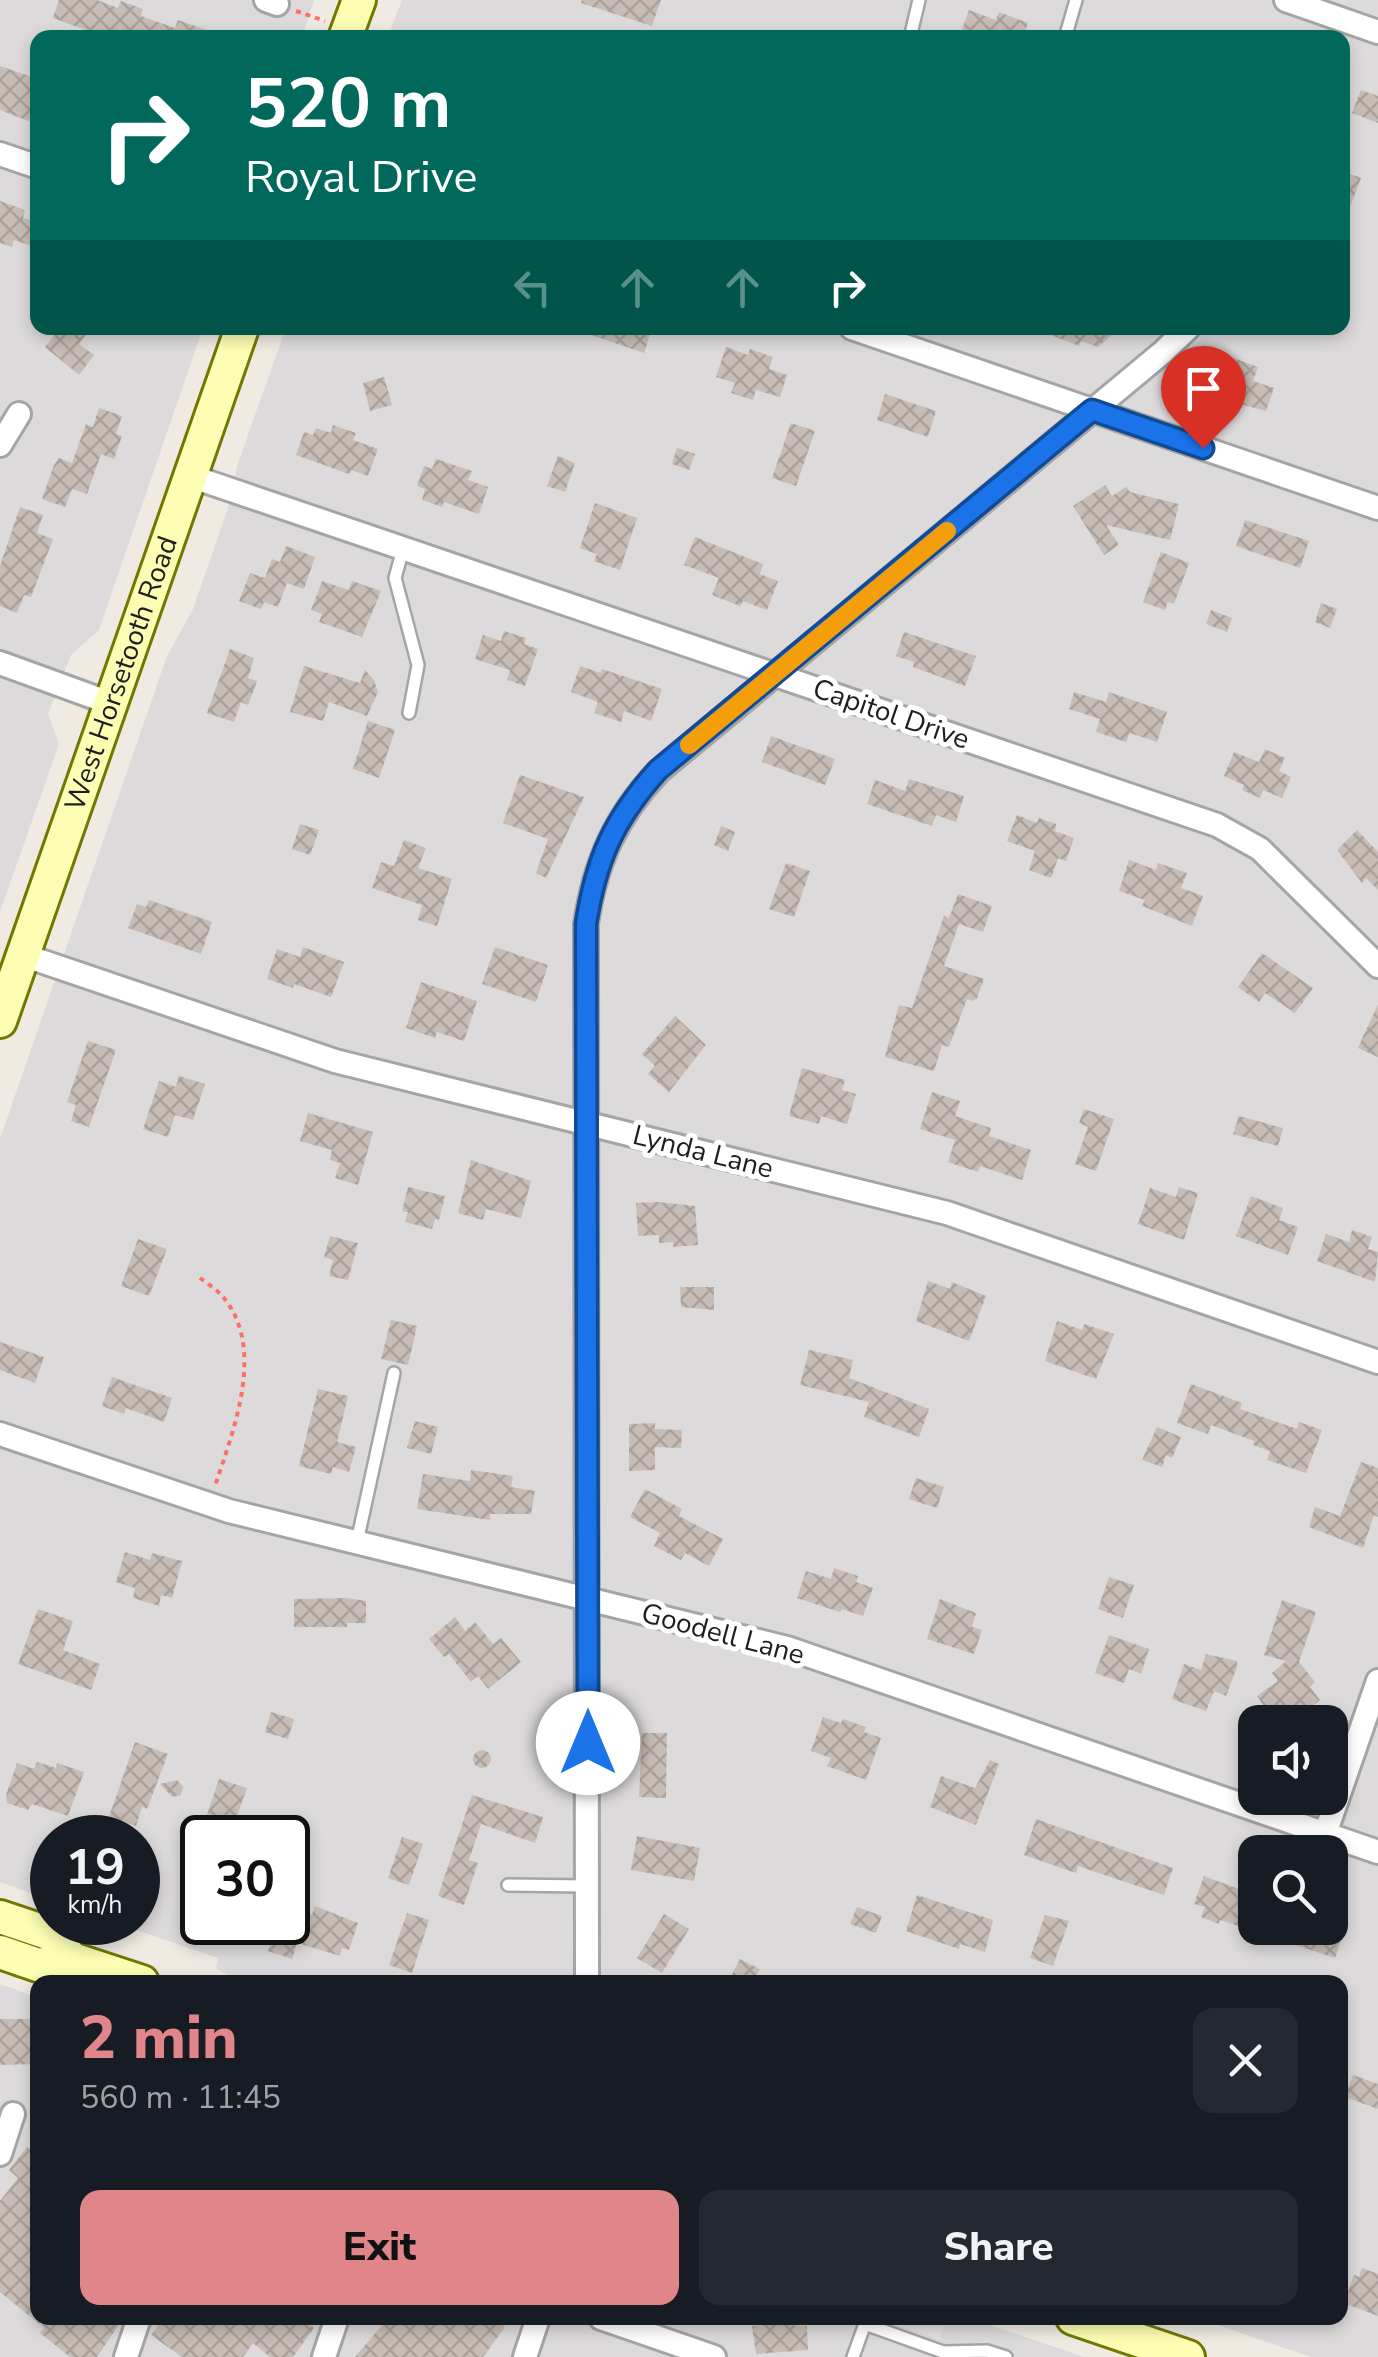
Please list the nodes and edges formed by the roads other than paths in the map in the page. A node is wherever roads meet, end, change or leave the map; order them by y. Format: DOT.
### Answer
graph roads {
  1 [pos="919,0"];
  2 [pos="1076,0"];
  3 [pos="1286,0"];
  4 [pos="1328,7"];
  5 [pos="912,30"];
  6 [pos="1067,30"];
  7 [pos="1378,32"];
  8 [pos="0,154"];
  9 [pos="30,164"];
  10 [pos="240,335"];
  11 [pos="872,335"];
  12 [pos="1180,335"];
  13 [pos="1092,410"];
  14 [pos="19,414"];
  15 [pos="0,445"];
  16 [pos="190,476"];
  17 [pos="1378,508"];
  18 [pos="403,548"];
  19 [pos="0,663"];
  20 [pos="773,675"];
  21 [pos="110,703"];
  22 [pos="410,713"];
  23 [pos="23,955"];
  24 [pos="1378,966"];
  25 [pos="0,1021"];
  26 [pos="584,1123"];
  27 [pos="1378,1362"];
  28 [pos="394,1373"];
  29 [pos="0,1434"];
  30 [pos="357,1542"];
  31 [pos="588,1599"];
  32 [pos="1378,1681"];
  33 [pos="1325,1834"];
  34 [pos="1378,1852"];
  35 [pos="508,1884"];
  36 [pos="588,1886"];
  37 [pos="0,1917"];
  38 [pos="0,1952"];
  39 [pos="72,1958"];
  40 [pos="122,1975"];
  41 [pos="587,1975"];
  42 [pos="7,2112"];
  43 [pos="0,2154"];
  44 [pos="137,2325"];
  45 [pos="334,2325"];
  46 [pos="536,2325"];
  47 [pos="622,2325"];
  48 [pos="865,2325"];
  49 [pos="876,2325"];
  50 [pos="1112,2325"];
  51 [pos="971,2354"];
  52 [pos="126,2357"];
  53 [pos="324,2357"];
  54 [pos="525,2357"];
  55 [pos="714,2357"];
  56 [pos="853,2357"];
  57 [pos="1006,2357"];
  58 [pos="1188,2357"];
  1 -- 5 [label="lane"];
  2 -- 6 [label="lane"];
  3 -- 4 [label="street"];
  4 -- 7 [label="street"];
  8 -- 9 [label="street"];
  10 -- 16 [label="main road, West Horsetooth Road"];
  11 -- 13 [label="street"];
  12 -- 13 [label="street"];
  13 -- 17 [label="street"];
  13 -- 20 [label="street"];
  14 -- 15 [label="street"];
  16 -- 18 [label="street, Capitol Drive"];
  16 -- 21 [label="main road, West Horsetooth Road"];
  18 -- 20 [label="street, Capitol Drive"];
  18 -- 22 [label="lane"];
  19 -- 21 [label="street"];
  20 -- 24 [label="street, Capitol Drive"];
  20 -- 26 [label="street"];
  21 -- 23 [label="main road, West Horsetooth Road"];
  23 -- 25 [label="main road, West Horsetooth Road"];
  23 -- 26 [label="street, Lynda Lane"];
  26 -- 27 [label="street, Lynda Lane"];
  26 -- 31 [label="street"];
  28 -- 30 [label="lane"];
  29 -- 30 [label="street, Goodell Lane"];
  30 -- 31 [label="street, Goodell Lane"];
  31 -- 33 [label="street, Goodell Lane"];
  31 -- 36 [label="street"];
  32 -- 33 [label="street"];
  33 -- 34 [label="street, Goodell Lane"];
  35 -- 36 [label="lane"];
  36 -- 41 [label="street"];
  37 -- 39 [label="main road"];
  38 -- 39 [label="main road"];
  39 -- 40 [label="main road"];
  42 -- 43 [label="street"];
  44 -- 52 [label="street"];
  45 -- 53 [label="street"];
  46 -- 54 [label="street"];
  47 -- 55 [label="street"];
  48 -- 56 [label="lane"];
  49 -- 51 [label="lane"];
  50 -- 58 [label="main road"];
  51 -- 57 [label="lane"];
}
